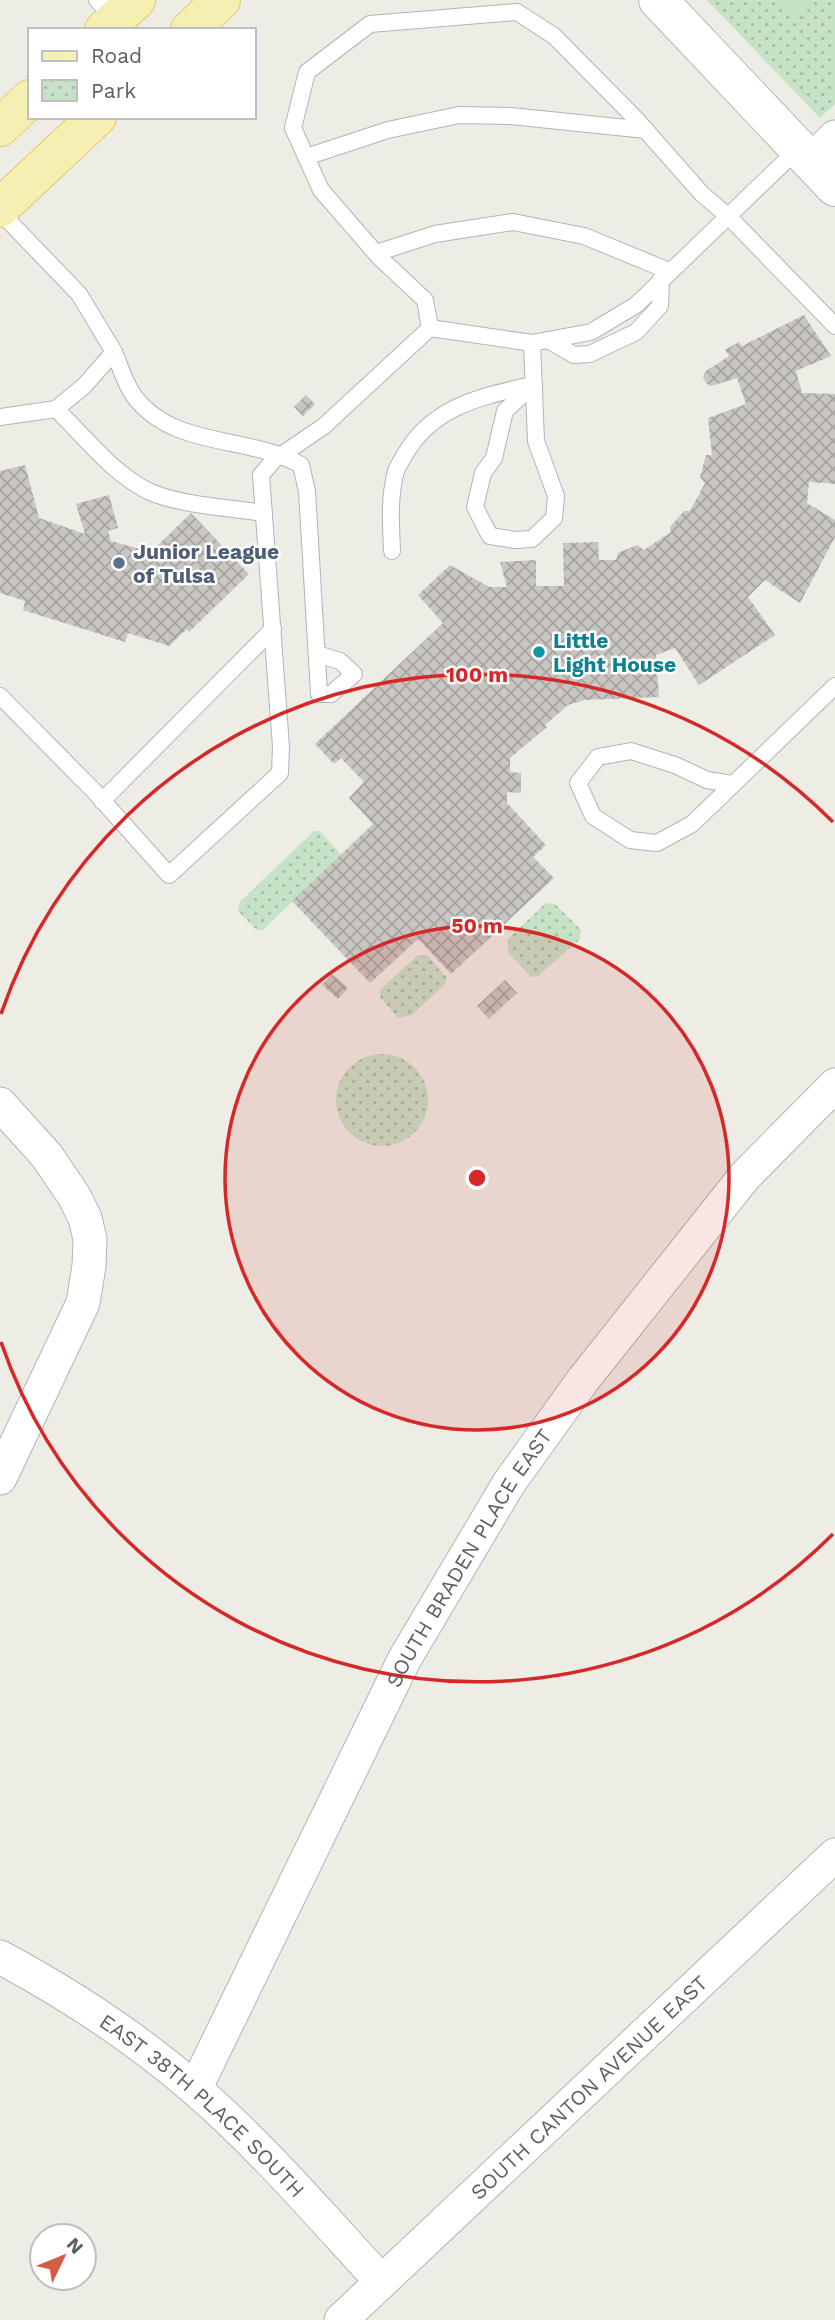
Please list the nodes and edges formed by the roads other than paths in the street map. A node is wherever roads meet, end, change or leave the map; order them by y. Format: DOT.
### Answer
graph roads {
  1 [pos="221,0"];
  2 [pos="658,0"];
  3 [pos="192,28"];
  4 [pos="28,101"];
  5 [pos="95,119"];
  6 [pos="0,127"];
  7 [pos="646,130"];
  8 [pos="306,157"];
  9 [pos="820,158"];
  10 [pos="0,210"];
  11 [pos="729,217"];
  12 [pos="376,253"];
  13 [pos="665,275"];
  14 [pos="835,326"];
  15 [pos="430,328"];
  16 [pos="540,341"];
  17 [pos="114,352"];
  18 [pos="534,384"];
  19 [pos="56,409"];
  20 [pos="0,417"];
  21 [pos="283,454"];
  22 [pos="264,513"];
  23 [pos="392,551"];
  24 [pos="273,629"];
  25 [pos="317,654"];
  26 [pos="835,686"];
  27 [pos="0,695"];
  28 [pos="732,784"];
  29 [pos="102,801"];
  30 [pos="835,1086"];
  31 [pos="0,1104"];
  32 [pos="0,1478"];
  33 [pos="835,1855"];
  34 [pos="0,1958"];
  35 [pos="195,2089"];
  36 [pos="381,2281"];
  37 [pos="341,2320"];
  1 -- 3 [label="main road"];
  2 -- 9 [label="street"];
  4 -- 6 [label="main road"];
  5 -- 10 [label="main road"];
  7 -- 8 [label="lane"];
  7 -- 8 [label="lane"];
  7 -- 11 [label="lane"];
  8 -- 12 [label="lane"];
  9 -- 11 [label="lane"];
  10 -- 17 [label="lane"];
  11 -- 13 [label="lane"];
  11 -- 14 [label="lane"];
  12 -- 13 [label="lane"];
  12 -- 15 [label="lane"];
  13 -- 16 [label="lane"];
  13 -- 16 [label="lane"];
  15 -- 16 [label="lane"];
  15 -- 21 [label="lane"];
  16 -- 18 [label="lane"];
  17 -- 19 [label="lane"];
  17 -- 21 [label="lane"];
  18 -- 18 [label="lane"];
  18 -- 23 [label="lane"];
  19 -- 20 [label="lane"];
  19 -- 22 [label="lane"];
  21 -- 22 [label="lane"];
  21 -- 25 [label="lane"];
  22 -- 24 [label="lane"];
  24 -- 29 [label="lane"];
  24 -- 29 [label="lane"];
  26 -- 28 [label="lane"];
  27 -- 29 [label="lane"];
  28 -- 28 [label="lane"];
  30 -- 35 [label="street, SOUTH BRADEN PLACE EAST"];
  31 -- 32 [label="street"];
  33 -- 36 [label="street, SOUTH CANTON AVENUE EAST"];
  34 -- 35 [label="street, EAST 38TH PLACE SOUTH"];
  35 -- 36 [label="street, EAST 38TH PLACE SOUTH"];
  36 -- 37 [label="street, SOUTH CANTON AVENUE EAST"];
}
